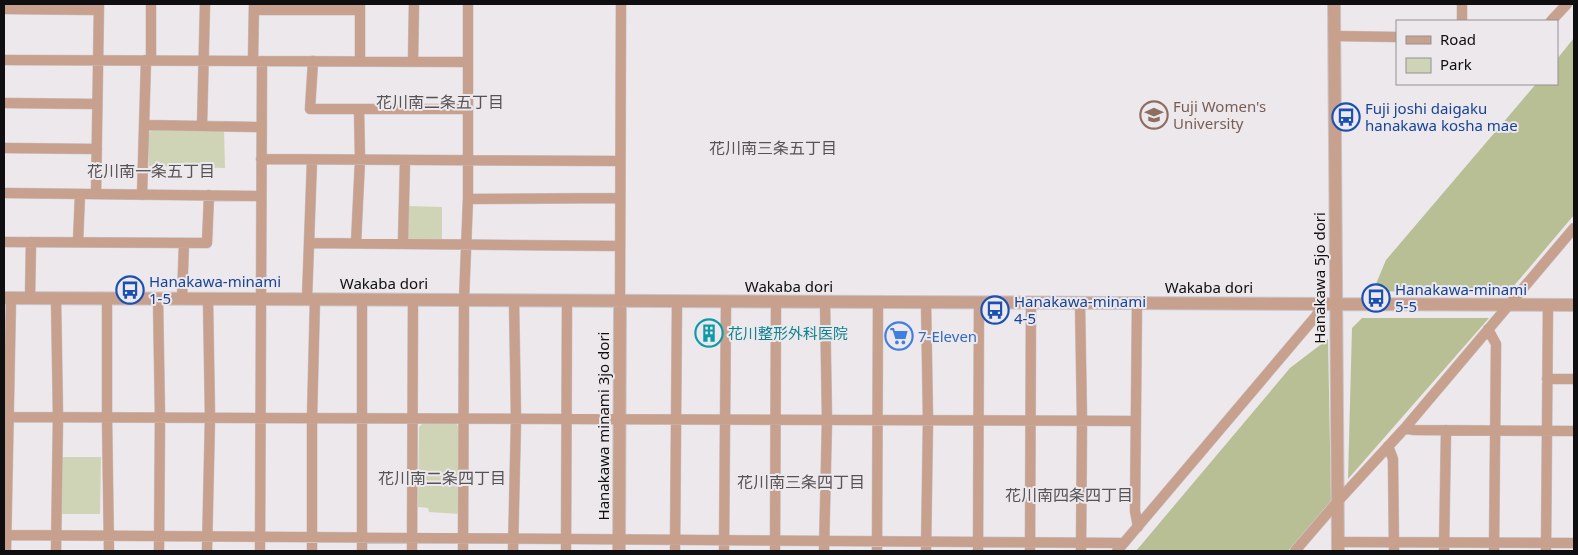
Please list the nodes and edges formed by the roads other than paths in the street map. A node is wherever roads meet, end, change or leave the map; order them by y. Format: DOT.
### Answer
graph roads {
  1 [pos="150,4"];
  2 [pos="205,4"];
  3 [pos="414,4"];
  4 [pos="468,4"];
  5 [pos="621,4"];
  6 [pos="1334,4"];
  7 [pos="1462,4"];
  8 [pos="1567,4"];
  9 [pos="41,7"];
  10 [pos="99,7"];
  11 [pos="254,7"];
  12 [pos="306,7"];
  13 [pos="360,7"];
  14 [pos="4,10"];
  15 [pos="1462,20"];
  16 [pos="1552,20"];
  17 [pos="1334,36"];
  18 [pos="1396,37"];
  19 [pos="4,60"];
  20 [pos="98,60"];
  21 [pos="148,60"];
  22 [pos="204,60"];
  23 [pos="257,61"];
  24 [pos="313,61"];
  25 [pos="360,61"];
  26 [pos="413,61"];
  27 [pos="468,62"];
  28 [pos="4,103"];
  29 [pos="97,104"];
  30 [pos="359,109"];
  31 [pos="468,109"];
  32 [pos="145,126"];
  33 [pos="202,126"];
  34 [pos="261,127"];
  35 [pos="4,148"];
  36 [pos="97,149"];
  37 [pos="261,159"];
  38 [pos="312,160"];
  39 [pos="360,160"];
  40 [pos="405,161"];
  41 [pos="468,161"];
  42 [pos="620,161"];
  43 [pos="4,193"];
  44 [pos="80,194"];
  45 [pos="96,194"];
  46 [pos="142,195"];
  47 [pos="209,195"];
  48 [pos="261,196"];
  49 [pos="468,198"];
  50 [pos="620,198"];
  51 [pos="1574,228"];
  52 [pos="4,242"];
  53 [pos="31,242"];
  54 [pos="78,242"];
  55 [pos="184,243"];
  56 [pos="309,243"];
  57 [pos="356,243"];
  58 [pos="403,243"];
  59 [pos="468,244"];
  60 [pos="620,246"];
  61 [pos="7,298"];
  62 [pos="30,298"];
  63 [pos="56,298"];
  64 [pos="107,298"];
  65 [pos="260,298"];
  66 [pos="158,299"];
  67 [pos="182,299"];
  68 [pos="208,299"];
  69 [pos="311,299"];
  70 [pos="362,300"];
  71 [pos="413,300"];
  72 [pos="464,300"];
  73 [pos="514,300"];
  74 [pos="566,301"];
  75 [pos="620,302"];
  76 [pos="677,302"];
  77 [pos="726,302"];
  78 [pos="776,302"];
  79 [pos="825,302"];
  80 [pos="878,302"];
  81 [pos="926,302"];
  82 [pos="979,302"];
  83 [pos="1031,302"];
  84 [pos="1080,302"];
  85 [pos="1137,303"];
  86 [pos="1330,303"];
  87 [pos="1509,304"];
  88 [pos="1548,304"];
  89 [pos="1574,305"];
  90 [pos="1488,329"];
  91 [pos="1547,379"];
  92 [pos="1574,379"];
  93 [pos="6,417"];
  94 [pos="58,417"];
  95 [pos="107,417"];
  96 [pos="160,417"];
  97 [pos="210,417"];
  98 [pos="260,417"];
  99 [pos="312,418"];
  100 [pos="362,418"];
  101 [pos="413,418"];
  102 [pos="464,418"];
  103 [pos="516,419"];
  104 [pos="566,419"];
  105 [pos="619,419"];
  106 [pos="675,420"];
  107 [pos="726,420"];
  108 [pos="776,420"];
  109 [pos="827,420"];
  110 [pos="878,420"];
  111 [pos="928,420"];
  112 [pos="977,421"];
  113 [pos="1031,421"];
  114 [pos="1082,421"];
  115 [pos="1136,421"];
  116 [pos="1405,428"];
  117 [pos="1446,430"];
  118 [pos="1494,430"];
  119 [pos="1546,431"];
  120 [pos="1574,431"];
  121 [pos="1388,446"];
  122 [pos="1338,501"];
  123 [pos="1138,527"];
  124 [pos="5,536"];
  125 [pos="56,536"];
  126 [pos="109,536"];
  127 [pos="160,536"];
  128 [pos="207,536"];
  129 [pos="260,536"];
  130 [pos="312,537"];
  131 [pos="362,537"];
  132 [pos="412,537"];
  133 [pos="463,538"];
  134 [pos="513,538"];
  135 [pos="566,538"];
  136 [pos="675,539"];
  137 [pos="724,539"];
  138 [pos="775,540"];
  139 [pos="824,540"];
  140 [pos="1124,543"];
  141 [pos="1574,543"];
  142 [pos="619,545"];
  143 [pos="877,546"];
  144 [pos="926,546"];
  145 [pos="978,546"];
  146 [pos="1030,547"];
  147 [pos="1081,547"];
  148 [pos="1338,547"];
  149 [pos="1394,547"];
  150 [pos="1444,547"];
  151 [pos="1494,547"];
  152 [pos="1546,547"];
  153 [pos="6,551"];
  154 [pos="56,551"];
  155 [pos="109,551"];
  156 [pos="159,551"];
  157 [pos="207,551"];
  158 [pos="260,551"];
  159 [pos="312,551"];
  160 [pos="362,551"];
  161 [pos="412,551"];
  162 [pos="463,551"];
  163 [pos="513,551"];
  164 [pos="566,551"];
  165 [pos="675,551"];
  166 [pos="724,551"];
  167 [pos="775,551"];
  168 [pos="824,551"];
  169 [pos="1117,551"];
  170 [pos="1295,551"];
  1 -- 21 [label="street"];
  2 -- 22 [label="street"];
  3 -- 26 [label="street"];
  4 -- 27 [label="street"];
  5 -- 42 [label="street"];
  6 -- 17 [label="street, Hanakawa 5jo dori"];
  7 -- 15 [label="street"];
  8 -- 16 [label="street"];
  9 -- 10 [label="street"];
  9 -- 14 [label="street"];
  10 -- 20 [label="street"];
  11 -- 12 [label="street"];
  11 -- 23 [label="street"];
  12 -- 13 [label="street"];
  13 -- 25 [label="street"];
  17 -- 18 [label="street"];
  17 -- 86 [label="street, Hanakawa 5jo dori"];
  19 -- 20 [label="street"];
  20 -- 21 [label="street"];
  20 -- 29 [label="street"];
  21 -- 22 [label="street"];
  21 -- 32 [label="street"];
  22 -- 23 [label="street"];
  22 -- 33 [label="street"];
  23 -- 24 [label="street"];
  23 -- 34 [label="street"];
  24 -- 25 [label="street"];
  24 -- 30 [label="street"];
  25 -- 26 [label="street"];
  26 -- 27 [label="street"];
  27 -- 31 [label="street"];
  28 -- 29 [label="street"];
  29 -- 36 [label="street"];
  30 -- 31 [label="street"];
  30 -- 39 [label="street"];
  31 -- 41 [label="street"];
  32 -- 33 [label="street"];
  32 -- 46 [label="street"];
  33 -- 34 [label="street"];
  34 -- 37 [label="street"];
  35 -- 36 [label="street"];
  36 -- 45 [label="street"];
  37 -- 38 [label="street"];
  37 -- 48 [label="street"];
  38 -- 39 [label="street"];
  38 -- 56 [label="street"];
  39 -- 40 [label="street"];
  39 -- 57 [label="street"];
  40 -- 41 [label="street"];
  40 -- 58 [label="street"];
  41 -- 42 [label="street"];
  41 -- 49 [label="street"];
  42 -- 50 [label="street"];
  43 -- 44 [label="street"];
  44 -- 45 [label="street"];
  44 -- 54 [label="street"];
  45 -- 46 [label="street"];
  46 -- 47 [label="street"];
  47 -- 48 [label="street"];
  47 -- 55 [label="street"];
  48 -- 65 [label="street"];
  49 -- 50 [label="street"];
  49 -- 59 [label="street"];
  50 -- 60 [label="street"];
  51 -- 87 [label="street"];
  52 -- 53 [label="street"];
  53 -- 54 [label="street"];
  53 -- 62 [label="street"];
  54 -- 55 [label="street"];
  55 -- 67 [label="street"];
  56 -- 57 [label="street"];
  56 -- 69 [label="street"];
  57 -- 58 [label="street"];
  58 -- 59 [label="street"];
  59 -- 60 [label="street"];
  59 -- 72 [label="street"];
  60 -- 75 [label="street"];
  61 -- 62 [label="street, Wakaba dori"];
  61 -- 93 [label="street"];
  62 -- 63 [label="street, Wakaba dori"];
  63 -- 64 [label="street, Wakaba dori"];
  63 -- 94 [label="street"];
  64 -- 66 [label="street, Wakaba dori"];
  64 -- 95 [label="street"];
  65 -- 68 [label="street, Wakaba dori"];
  65 -- 69 [label="street, Wakaba dori"];
  65 -- 98 [label="street"];
  66 -- 67 [label="street, Wakaba dori"];
  66 -- 96 [label="street"];
  67 -- 68 [label="street, Wakaba dori"];
  68 -- 97 [label="street"];
  69 -- 70 [label="street, Wakaba dori"];
  69 -- 99 [label="street"];
  70 -- 71 [label="street, Wakaba dori"];
  70 -- 100 [label="street"];
  71 -- 72 [label="street, Wakaba dori"];
  71 -- 101 [label="street"];
  72 -- 73 [label="street, Wakaba dori"];
  72 -- 102 [label="street"];
  73 -- 74 [label="street, Wakaba dori"];
  73 -- 103 [label="street"];
  74 -- 75 [label="street, Wakaba dori"];
  74 -- 104 [label="street"];
  75 -- 76 [label="street, Wakaba dori"];
  75 -- 105 [label="street, Hanakawa minami 3jo dori"];
  76 -- 77 [label="street, Wakaba dori"];
  76 -- 106 [label="street"];
  77 -- 78 [label="street, Wakaba dori"];
  77 -- 107 [label="street"];
  78 -- 79 [label="street, Wakaba dori"];
  78 -- 108 [label="street"];
  79 -- 80 [label="street, Wakaba dori"];
  79 -- 109 [label="street"];
  80 -- 81 [label="street, Wakaba dori"];
  80 -- 110 [label="street"];
  81 -- 82 [label="street, Wakaba dori"];
  81 -- 111 [label="street"];
  82 -- 83 [label="street, Wakaba dori"];
  82 -- 112 [label="street"];
  83 -- 84 [label="street, Wakaba dori"];
  83 -- 113 [label="street"];
  84 -- 85 [label="street, Wakaba dori"];
  84 -- 114 [label="street"];
  85 -- 86 [label="street, Wakaba dori"];
  85 -- 115 [label="street"];
  86 -- 87 [label="street, Wakaba dori"];
  86 -- 122 [label="street, Hanakawa 5jo dori"];
  86 -- 123 [label="street"];
  87 -- 88 [label="street, Wakaba dori"];
  87 -- 90 [label="street"];
  88 -- 89 [label="street, Wakaba dori"];
  88 -- 91 [label="street"];
  90 -- 116 [label="street"];
  90 -- 118 [label="street"];
  91 -- 92 [label="street"];
  91 -- 119 [label="street"];
  93 -- 94 [label="street"];
  93 -- 124 [label="street"];
  94 -- 95 [label="street"];
  94 -- 125 [label="street"];
  95 -- 96 [label="street"];
  95 -- 126 [label="street"];
  96 -- 97 [label="street"];
  96 -- 127 [label="street"];
  97 -- 98 [label="street"];
  97 -- 128 [label="street"];
  98 -- 99 [label="street"];
  98 -- 129 [label="street"];
  99 -- 100 [label="street"];
  99 -- 130 [label="street"];
  100 -- 101 [label="street"];
  100 -- 131 [label="street"];
  101 -- 102 [label="street"];
  101 -- 132 [label="street"];
  102 -- 103 [label="street"];
  102 -- 133 [label="street"];
  103 -- 104 [label="street"];
  103 -- 134 [label="street"];
  104 -- 105 [label="street"];
  104 -- 135 [label="street"];
  105 -- 106 [label="street"];
  105 -- 142 [label="street, Hanakawa minami 3jo dori"];
  106 -- 107 [label="street"];
  106 -- 136 [label="street"];
  107 -- 108 [label="street"];
  107 -- 137 [label="street"];
  108 -- 109 [label="street"];
  108 -- 138 [label="street"];
  109 -- 110 [label="street"];
  109 -- 139 [label="street"];
  110 -- 111 [label="street"];
  110 -- 143 [label="street"];
  111 -- 112 [label="street"];
  111 -- 144 [label="street"];
  112 -- 113 [label="street"];
  112 -- 145 [label="street"];
  113 -- 114 [label="street"];
  113 -- 146 [label="street"];
  114 -- 115 [label="street"];
  114 -- 147 [label="street"];
  115 -- 123 [label="street"];
  116 -- 117 [label="street"];
  116 -- 121 [label="street"];
  117 -- 118 [label="street"];
  117 -- 150 [label="street"];
  118 -- 119 [label="street"];
  118 -- 151 [label="street"];
  119 -- 120 [label="street"];
  119 -- 152 [label="street"];
  121 -- 122 [label="street"];
  121 -- 149 [label="street"];
  122 -- 148 [label="street, Hanakawa 5jo dori"];
  122 -- 170 [label="street"];
  123 -- 140 [label="street"];
  124 -- 125 [label="street"];
  124 -- 153 [label="street"];
  125 -- 126 [label="street"];
  125 -- 154 [label="street"];
  126 -- 127 [label="street"];
  126 -- 155 [label="street"];
  127 -- 128 [label="street"];
  127 -- 156 [label="street"];
  128 -- 129 [label="street"];
  128 -- 157 [label="street"];
  129 -- 130 [label="street"];
  129 -- 158 [label="street"];
  130 -- 131 [label="street"];
  130 -- 159 [label="street"];
  131 -- 132 [label="street"];
  131 -- 160 [label="street"];
  132 -- 133 [label="street"];
  132 -- 161 [label="street"];
  133 -- 134 [label="street"];
  133 -- 162 [label="street"];
  134 -- 135 [label="street"];
  134 -- 163 [label="street"];
  135 -- 142 [label="street"];
  135 -- 164 [label="street"];
  136 -- 137 [label="street"];
  136 -- 142 [label="street"];
  136 -- 165 [label="street"];
  137 -- 138 [label="street"];
  137 -- 166 [label="street"];
  138 -- 139 [label="street"];
  138 -- 167 [label="street"];
  139 -- 143 [label="street"];
  139 -- 168 [label="street"];
  140 -- 147 [label="street"];
  140 -- 169 [label="street"];
  141 -- 152 [label="street"];
  143 -- 144 [label="street"];
  144 -- 145 [label="street"];
  145 -- 146 [label="street"];
  146 -- 147 [label="street"];
  148 -- 149 [label="street"];
  149 -- 150 [label="street"];
  150 -- 151 [label="street"];
  151 -- 152 [label="street"];
}
